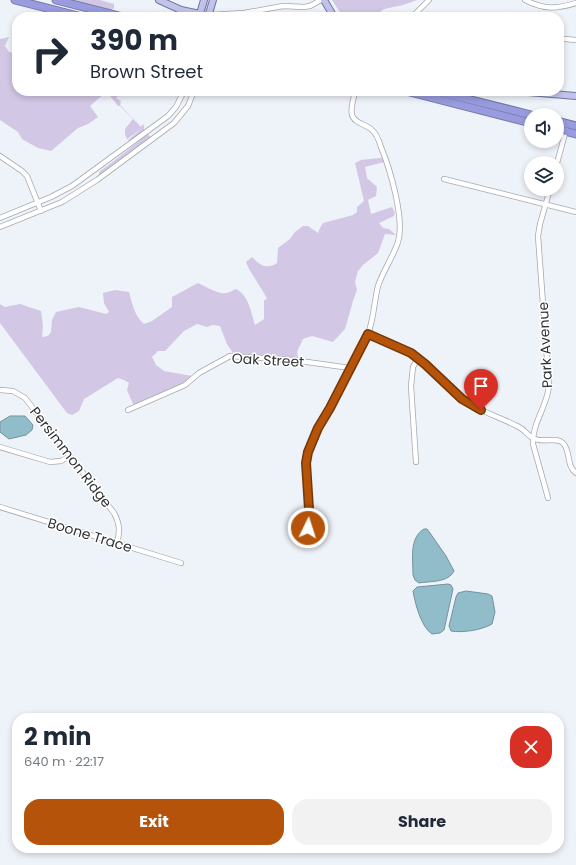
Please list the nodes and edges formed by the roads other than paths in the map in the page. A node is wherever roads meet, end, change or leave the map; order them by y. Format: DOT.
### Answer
graph roads {
  1 [pos="15,0"];
  2 [pos="56,0"];
  3 [pos="159,0"];
  4 [pos="204,0"];
  5 [pos="213,0"];
  6 [pos="321,0"];
  7 [pos="324,0"];
  8 [pos="429,0"];
  9 [pos="526,0"];
  10 [pos="576,3"];
  11 [pos="62,12"];
  12 [pos="103,12"];
  13 [pos="189,12"];
  14 [pos="201,12"];
  15 [pos="209,12"];
  16 [pos="250,12"];
  17 [pos="331,12"];
  18 [pos="417,12"];
  19 [pos="565,39"];
  20 [pos="576,40"];
  21 [pos="564,95"];
  22 [pos="182,96"];
  23 [pos="192,96"];
  24 [pos="354,96"];
  25 [pos="426,96"];
  26 [pos="456,96"];
  27 [pos="576,96"];
  28 [pos="524,113"];
  29 [pos="524,121"];
  30 [pos="576,126"];
  31 [pos="566,128"];
  32 [pos="576,134"];
  33 [pos="0,156"];
  34 [pos="559,156"];
  35 [pos="444,179"];
  36 [pos="548,196"];
  37 [pos="38,203"];
  38 [pos="546,205"];
  39 [pos="41,211"];
  40 [pos="576,212"];
  41 [pos="0,218"];
  42 [pos="0,228"];
  43 [pos="368,334"];
  44 [pos="418,358"];
  45 [pos="350,368"];
  46 [pos="0,390"];
  47 [pos="128,410"];
  48 [pos="533,438"];
  49 [pos="0,447"];
  50 [pos="70,456"];
  51 [pos="416,462"];
  52 [pos="576,473"];
  53 [pos="548,498"];
  54 [pos="0,507"];
  55 [pos="308,528"];
  56 [pos="117,543"];
  57 [pos="181,563"];
  1 -- 11 [label="highway"];
  2 -- 12 [label="highway"];
  3 -- 13 [label="main road"];
  4 -- 14 [label="main road"];
  5 -- 15 [label="main road"];
  6 -- 16 [label="street"];
  7 -- 17 [label="main road"];
  8 -- 18 [label="street"];
  9 -- 10 [label="street"];
  19 -- 20 [label="street"];
  21 -- 27 [label="main road"];
  22 -- 37 [label="street"];
  23 -- 39 [label="street"];
  24 -- 43 [label="street"];
  25 -- 29 [label="highway"];
  26 -- 28 [label="highway"];
  30 -- 31 [label="highway"];
  31 -- 32 [label="highway"];
  31 -- 34 [label="street"];
  33 -- 37 [label="street"];
  35 -- 38 [label="street"];
  36 -- 38 [label="street, Park Avenue"];
  37 -- 39 [label="street"];
  37 -- 41 [label="street"];
  38 -- 40 [label="street"];
  38 -- 48 [label="street, Park Avenue"];
  39 -- 42 [label="street"];
  43 -- 44 [label="street"];
  43 -- 45 [label="street"];
  44 -- 48 [label="street"];
  44 -- 51 [label="street"];
  45 -- 47 [label="street, Oak Street"];
  45 -- 55 [label="street"];
  46 -- 50 [label="street, Persimmon Ridge"];
  48 -- 52 [label="street"];
  48 -- 53 [label="street, Park Avenue"];
  49 -- 50 [label="street"];
  50 -- 56 [label="street, Persimmon Ridge"];
  54 -- 56 [label="street, Boone Trace"];
  56 -- 57 [label="street, Boone Trace"];
}
